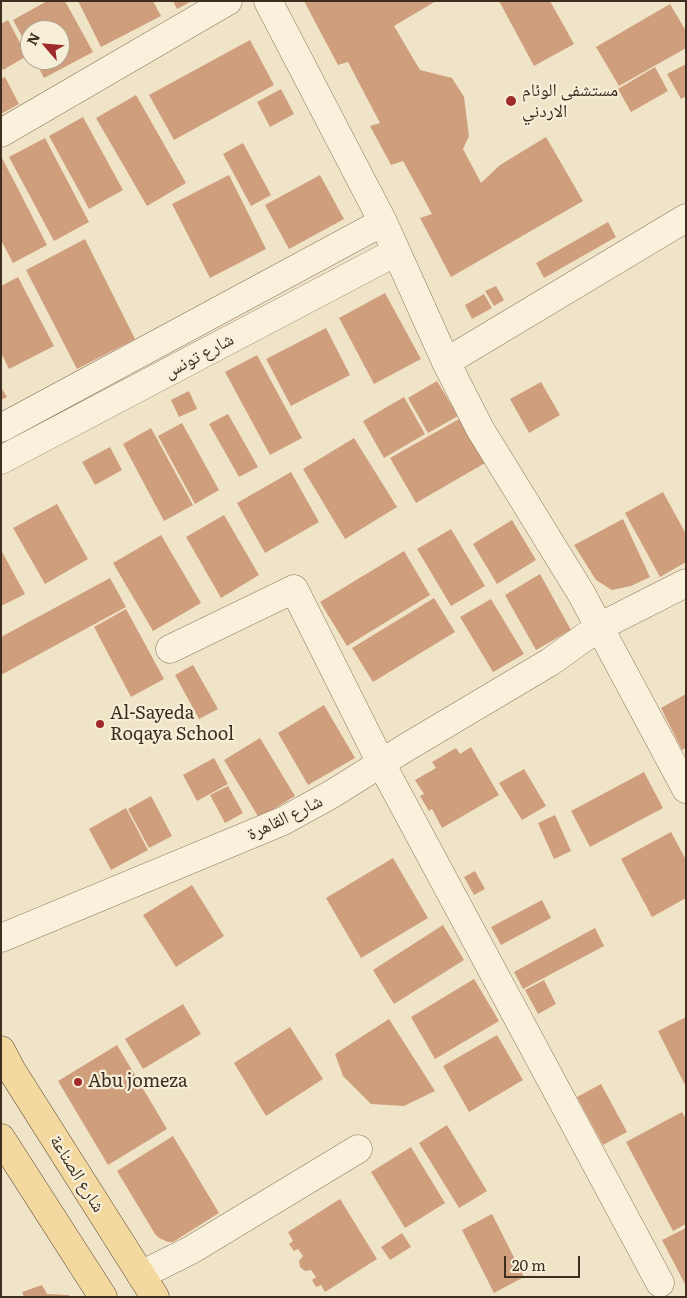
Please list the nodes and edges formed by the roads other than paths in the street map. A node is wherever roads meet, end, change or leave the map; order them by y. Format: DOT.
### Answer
graph roads {
  1 [pos="228,1"];
  2 [pos="268,1"];
  3 [pos="1,133"];
  4 [pos="686,218"];
  5 [pos="383,222"];
  6 [pos="396,252"];
  7 [pos="446,362"];
  8 [pos="1,428"];
  9 [pos="1,460"];
  10 [pos="686,583"];
  11 [pos="599,627"];
  12 [pos="170,650"];
  13 [pos="381,763"];
  14 [pos="686,789"];
  15 [pos="1,938"];
  16 [pos="1,1050"];
  17 [pos="1,1138"];
  18 [pos="358,1149"];
  19 [pos="660,1283"];
  20 [pos="148,1286"];
  21 [pos="103,1297"];
  1 -- 3 [label="street"];
  2 -- 5 [label="street"];
  4 -- 7 [label="street"];
  5 -- 6 [label="street"];
  5 -- 8 [label="street, شارع تونس"];
  6 -- 7 [label="street"];
  6 -- 9 [label="street, شارع تونس"];
  7 -- 11 [label="street"];
  10 -- 11 [label="street, شارع القاهرة"];
  11 -- 13 [label="street, شارع القاهرة"];
  11 -- 14 [label="street"];
  12 -- 13 [label="street"];
  13 -- 15 [label="street, شارع القاهرة"];
  13 -- 19 [label="street"];
  16 -- 20 [label="main road, شارع الصناعة"];
  17 -- 21 [label="main road"];
  18 -- 20 [label="street"];
}
